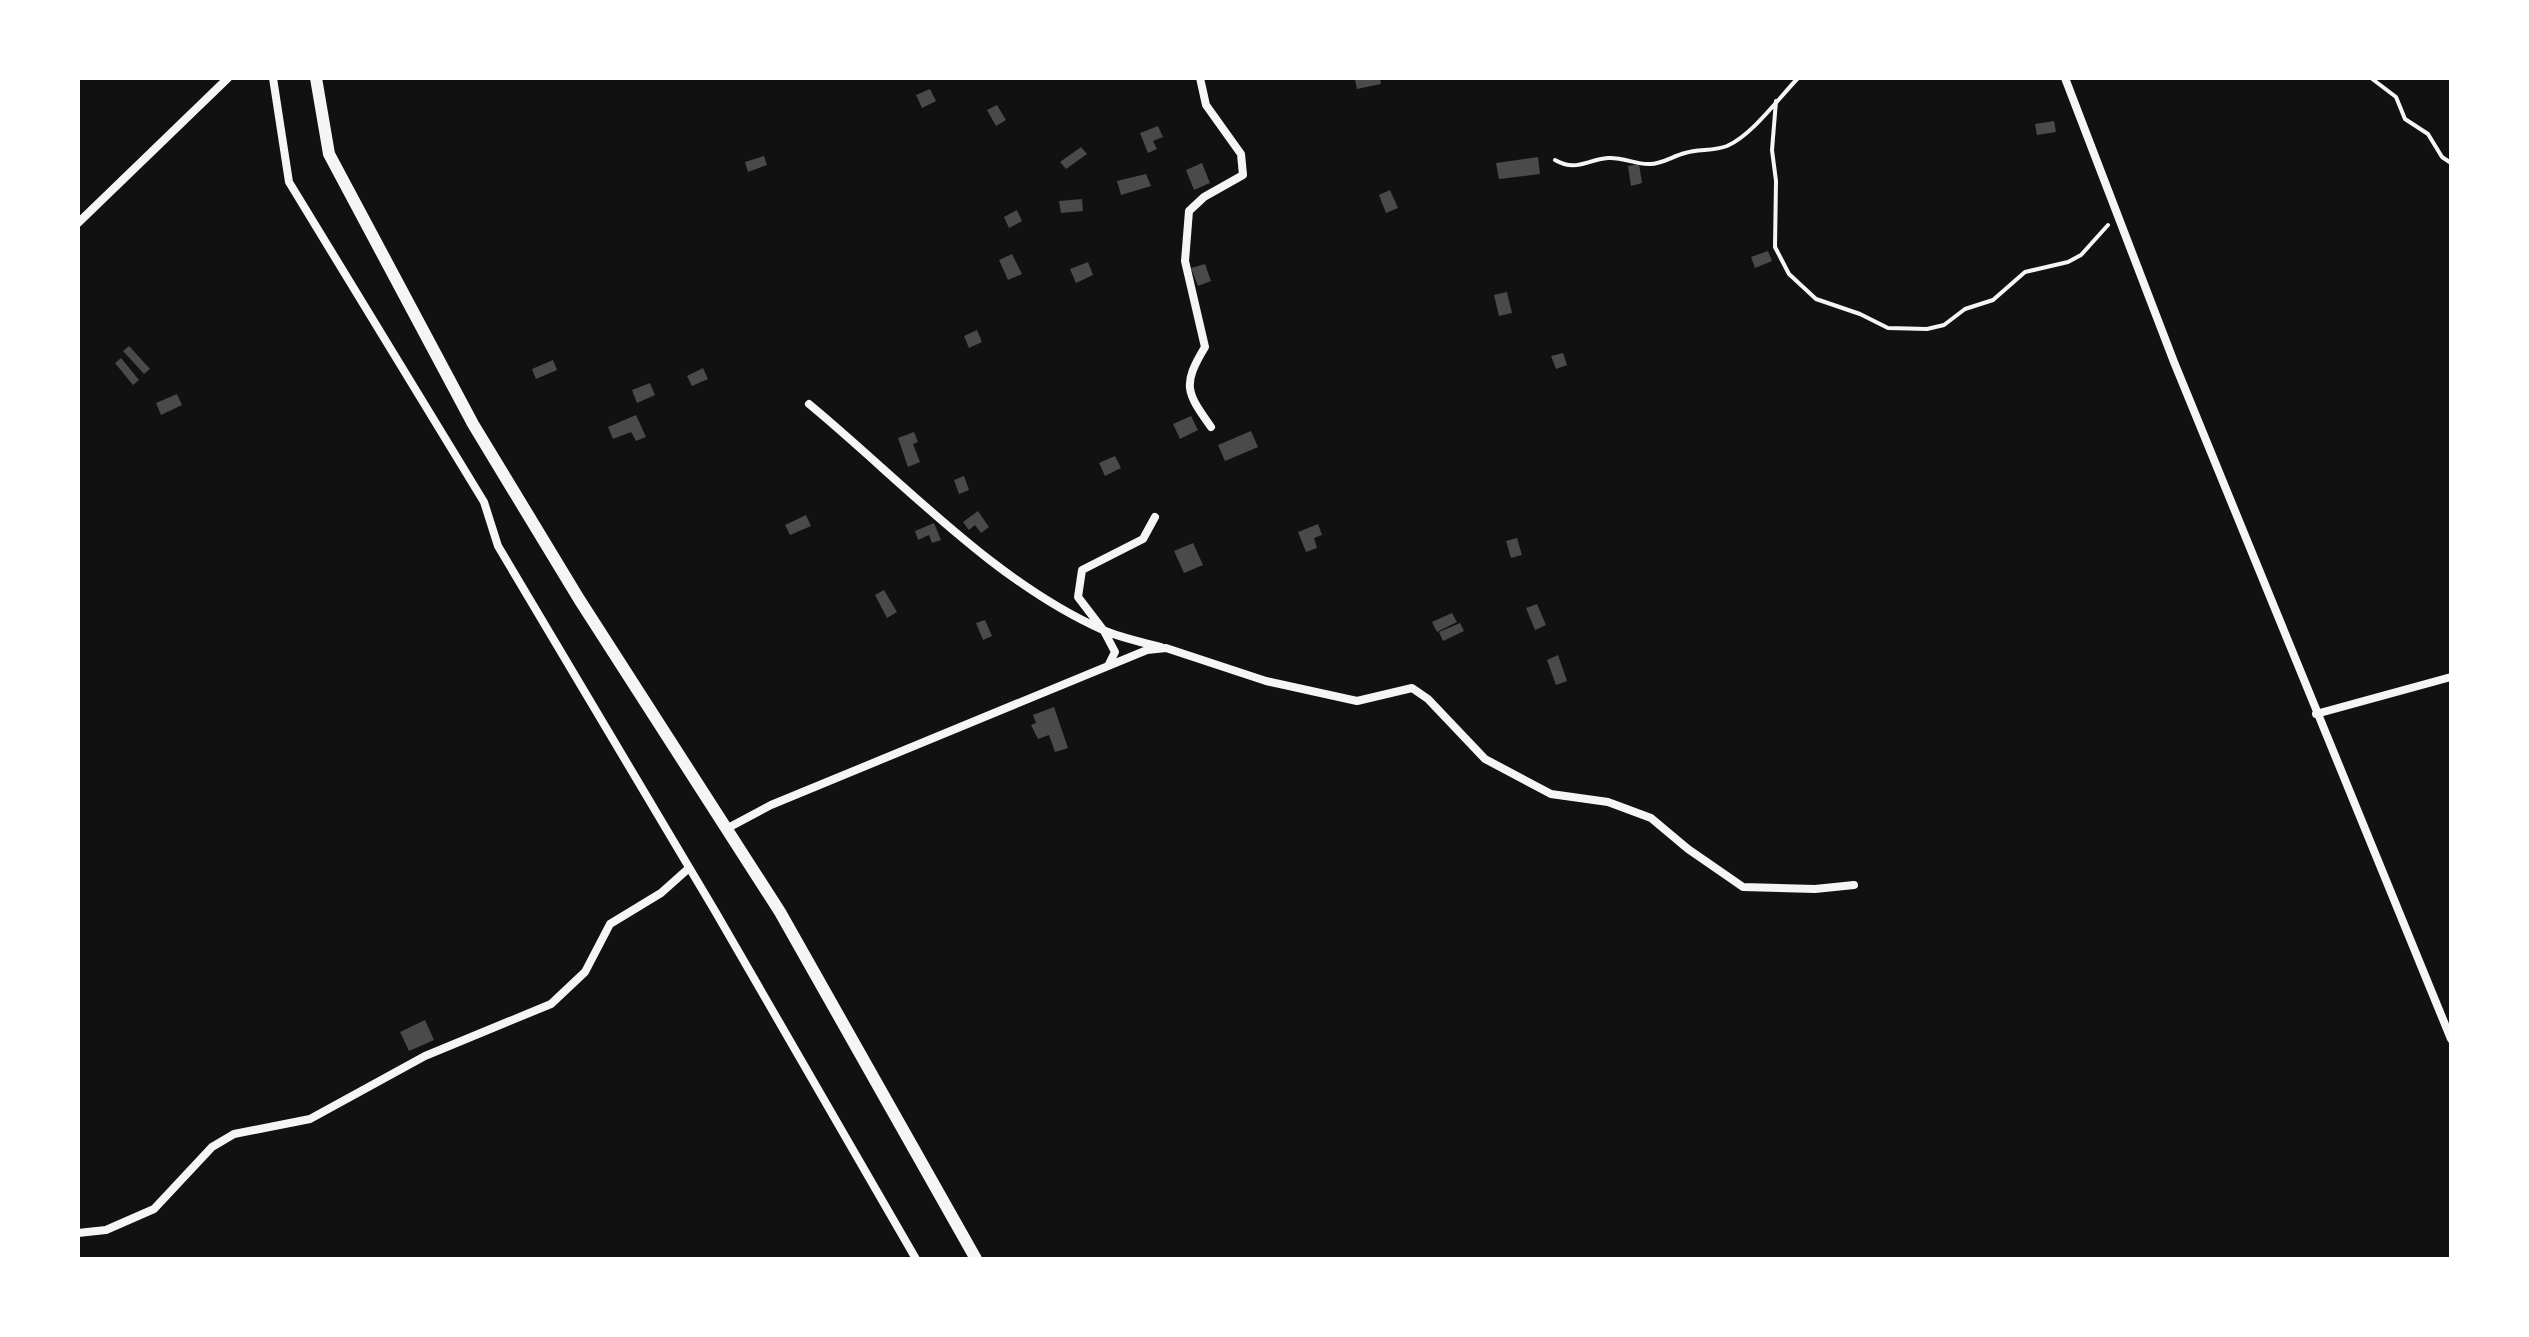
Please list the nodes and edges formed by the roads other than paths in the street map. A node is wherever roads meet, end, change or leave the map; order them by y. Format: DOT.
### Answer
graph roads {
  1 [pos="228,78"];
  2 [pos="273,78"];
  3 [pos="316,78"];
  4 [pos="1200,78"];
  5 [pos="2065,78"];
  6 [pos="78,223"];
  7 [pos="809,404"];
  8 [pos="1211,427"];
  9 [pos="1155,517"];
  10 [pos="1104,631"];
  11 [pos="1166,648"];
  12 [pos="1108,667"];
  13 [pos="2451,677"];
  14 [pos="2316,714"];
  15 [pos="726,829"];
  16 [pos="689,868"];
  17 [pos="1854,885"];
  18 [pos="2451,1039"];
  19 [pos="78,1233"];
  20 [pos="916,1259"];
  21 [pos="976,1259"];
  1 -- 6 [label="street"];
  2 -- 16 [label="street"];
  3 -- 15 [label="street"];
  4 -- 8 [label="street"];
  5 -- 14 [label="street"];
  7 -- 10 [label="street"];
  9 -- 10 [label="street"];
  10 -- 11 [label="street"];
  10 -- 12 [label="street"];
  11 -- 12 [label="street"];
  11 -- 17 [label="street"];
  12 -- 15 [label="street"];
  13 -- 14 [label="street"];
  14 -- 18 [label="street"];
  15 -- 21 [label="street"];
  16 -- 19 [label="street"];
  16 -- 20 [label="street"];
}
